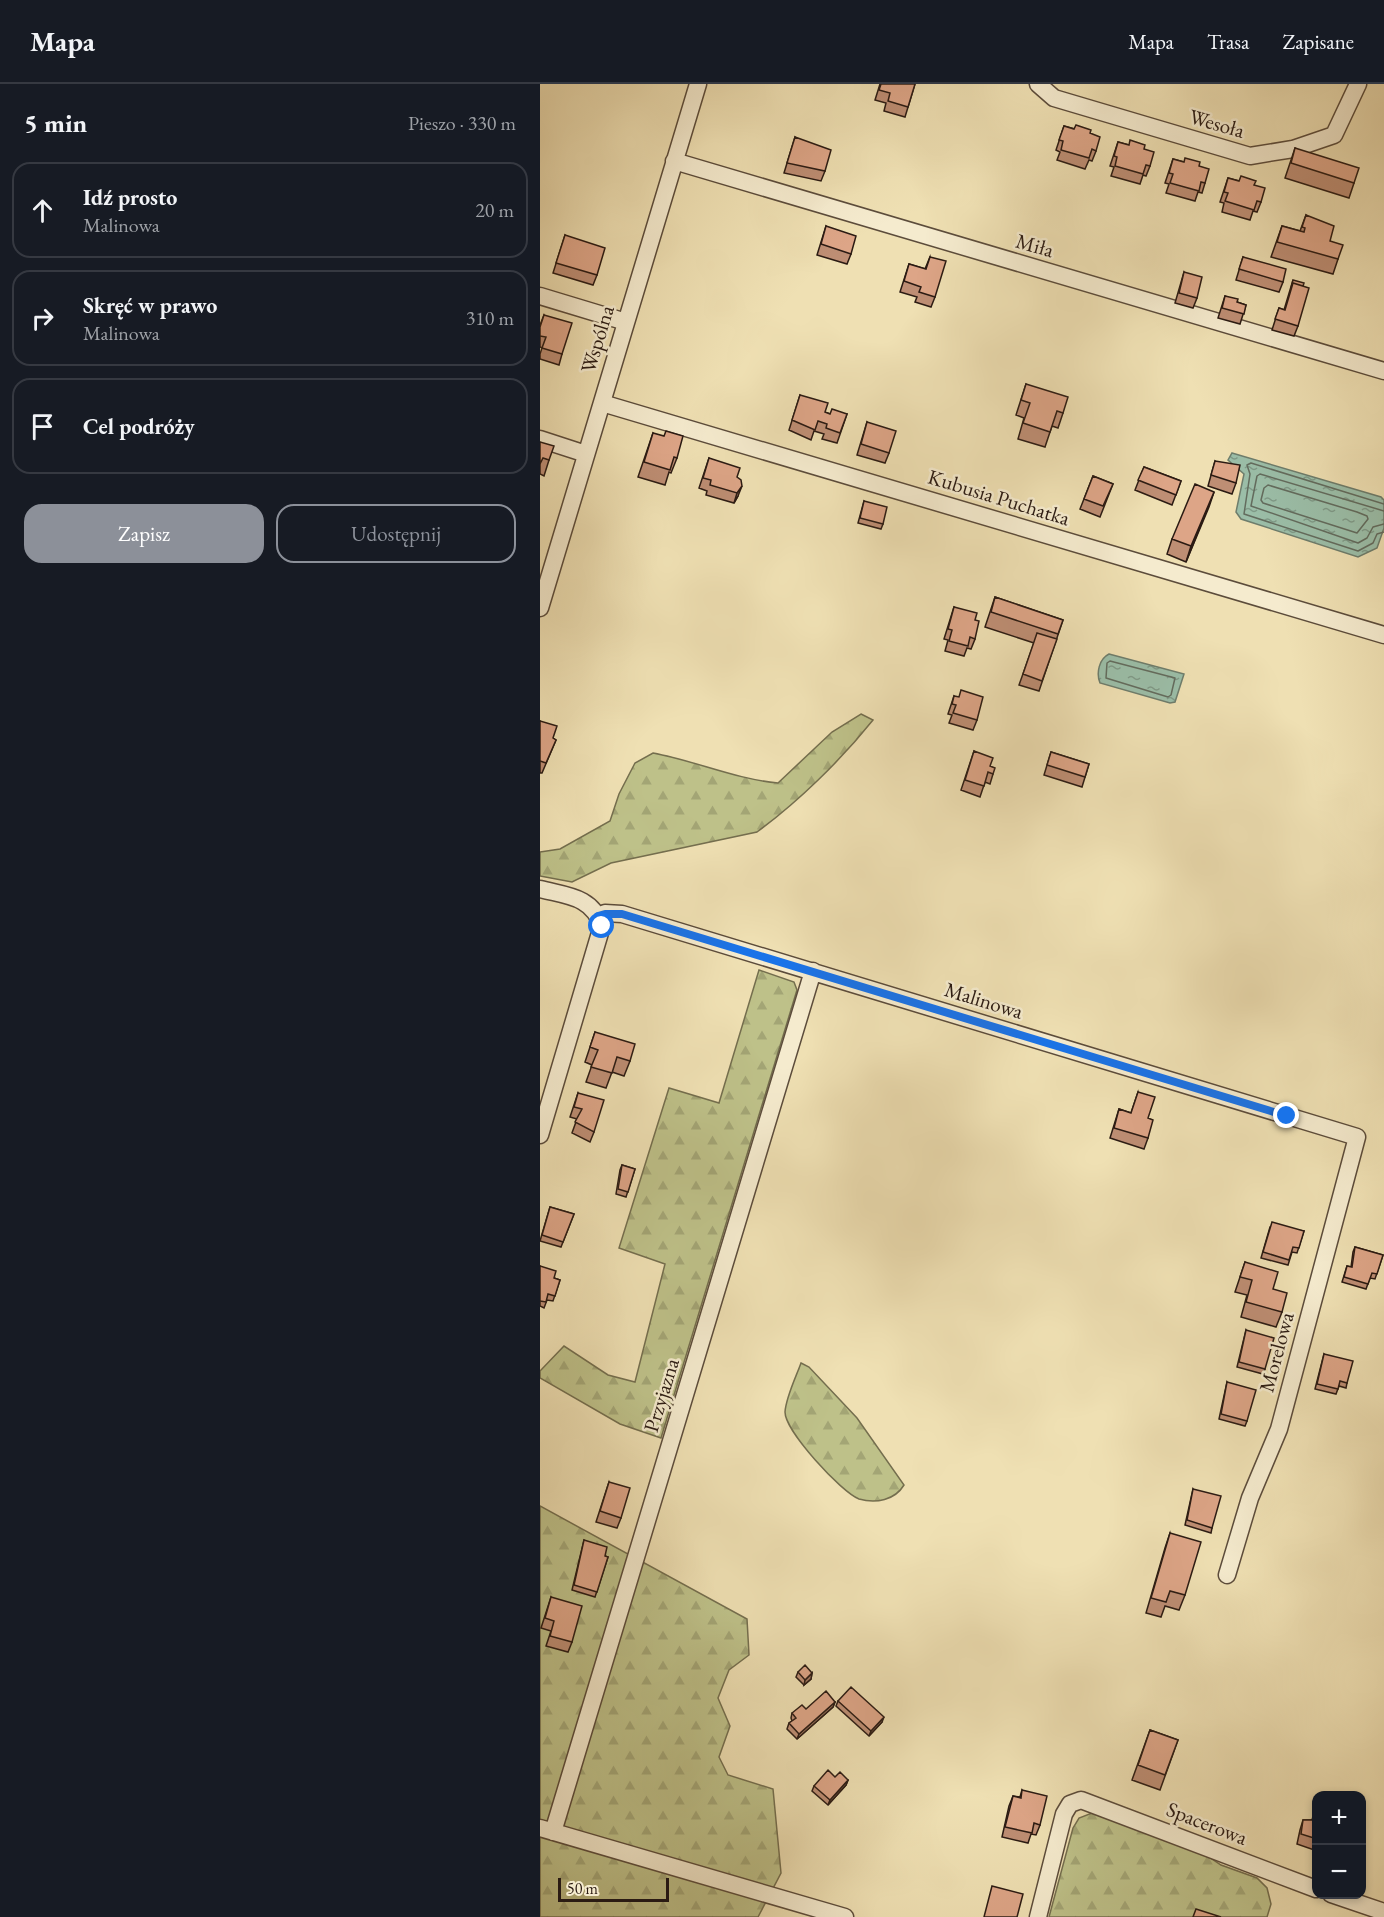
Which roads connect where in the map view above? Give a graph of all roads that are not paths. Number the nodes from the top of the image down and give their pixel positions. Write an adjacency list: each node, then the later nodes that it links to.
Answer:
1 (698, 84): 4 (street, Wspólna)
2 (1038, 84): 3 (street, Wesoła)
3 (1358, 84)
4 (674, 161): 6 (street, Wspólna); 7 (street, Miła)
5 (540, 296): 6 (street)
6 (626, 322): 8 (street, Wspólna)
7 (1384, 371)
8 (602, 403): 10 (street, Wspólna); 12 (street, Kubusia Puchatka)
9 (540, 439): 10 (street)
10 (586, 454): 11 (street, Wspólna)
11 (540, 608)
12 (1384, 635)
13 (540, 889): 14 (street)
14 (598, 916): 15 (street, Malinowa); 16 (street)
15 (813, 971): 17 (street, Malinowa); 19 (street, Przyjazna)
16 (540, 1135)
17 (1357, 1137): 18 (street, Morelowa)
18 (1227, 1575)
19 (546, 1830): 23 (street)
20 (1312, 1887): 24 (street, Spacerowa)
21 (1346, 1899): 22 (street)
22 (1384, 1912)
23 (845, 1917)
24 (1038, 1917)

